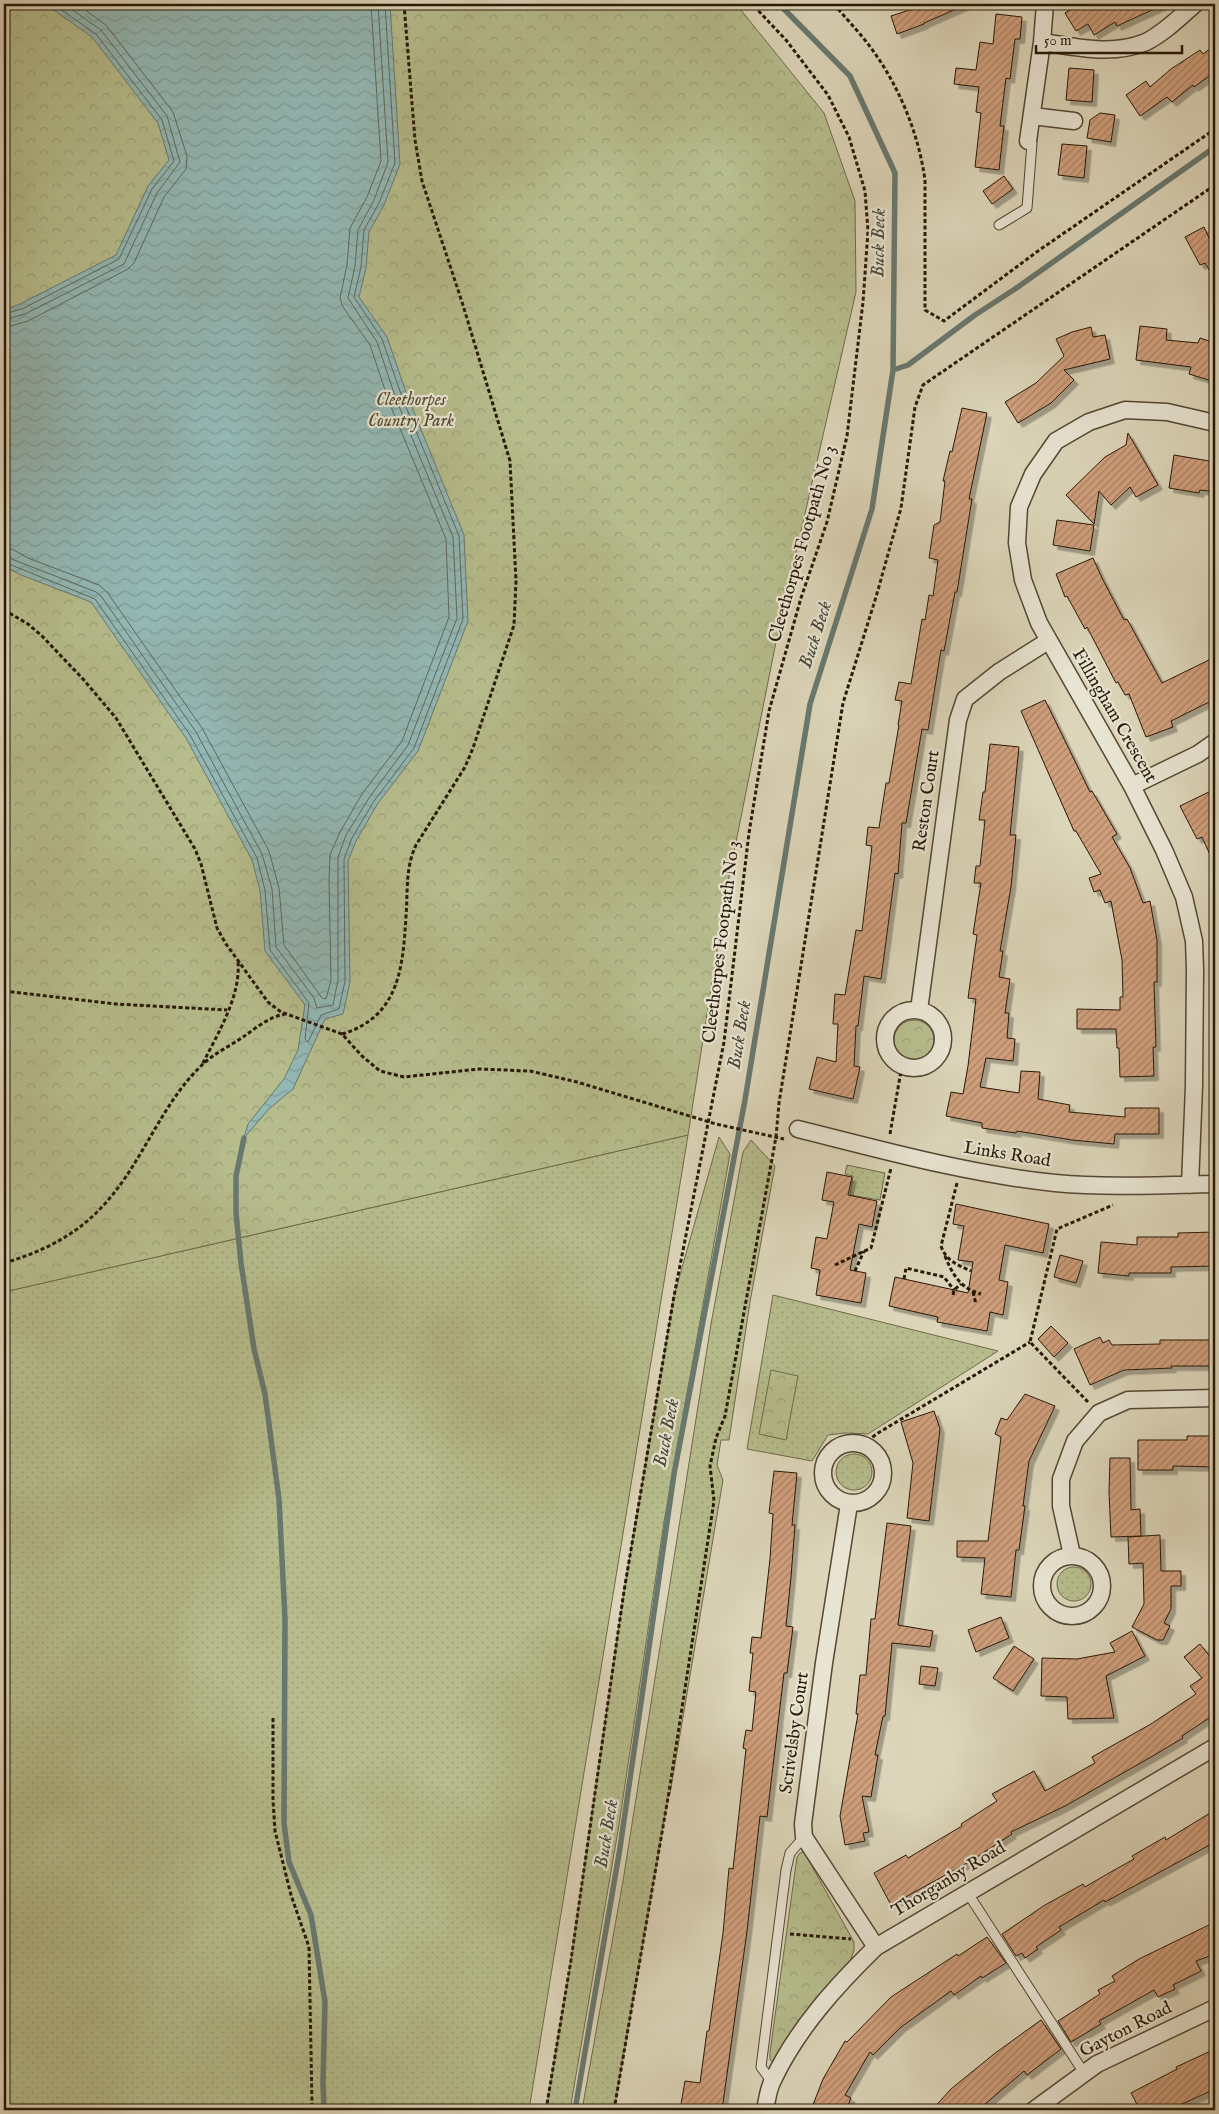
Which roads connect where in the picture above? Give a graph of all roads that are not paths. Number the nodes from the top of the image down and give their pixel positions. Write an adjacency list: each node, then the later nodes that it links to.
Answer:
1 (1045, 4): 3 (street)
2 (1195, 4): 3 (street)
3 (1042, 42): 4 (street)
4 (1032, 116): 5 (street); 6 (street)
5 (1074, 121)
6 (1028, 141): 7 (lane)
7 (999, 225)
8 (1215, 422): 9 (street, Fillingham Crescent)
9 (1048, 641): 11 (street, Fillingham Crescent); 12 (street, Reston Court)
10 (1215, 742): 11 (street)
11 (1132, 786): 15 (street, Fillingham Crescent)
12 (919, 1010): 12 (street)
13 (798, 1129): 15 (street, Links Road)
14 (1215, 1184): 15 (street, Links Road)
15 (1190, 1185)
16 (1215, 1398): 18 (street)
17 (849, 1504): 17 (street); 20 (street, Scrivelsby Court)
18 (1072, 1555)
19 (1215, 1747): 21 (street, Thorganby Road)
20 (804, 1837): 22 (street); 25 (lane)
21 (968, 1892): 22 (street, Thorganby Road); 24 (lane)
22 (874, 1942): 25 (street, Thorganby Road)
23 (1215, 2008): 24 (street, Gayton Road)
24 (1084, 2073): 27 (street, Gayton Road)
25 (772, 2082): 26 (street, Thorganby Road)
26 (765, 2110)
27 (1034, 2110)

